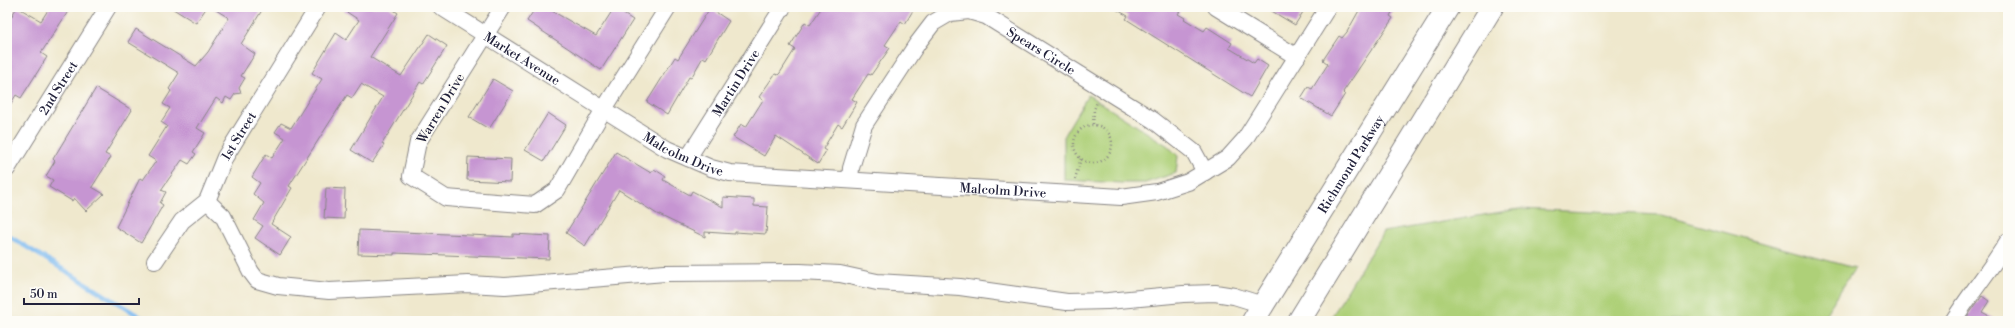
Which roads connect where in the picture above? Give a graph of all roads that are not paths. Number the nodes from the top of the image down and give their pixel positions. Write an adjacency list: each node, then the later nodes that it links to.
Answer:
1 (108, 7): 15 (street, 2nd Street)
2 (318, 7): 18 (street, 1st Street)
3 (440, 7): 11 (street, Market Avenue)
4 (503, 7): 11 (street)
5 (668, 7): 13 (street)
6 (783, 7): 14 (street, Martin Drive)
7 (1216, 7): 12 (street)
8 (1328, 7): 12 (street, Malcolm Drive)
9 (1448, 7): 21 (highway, Richmond Parkway)
10 (1492, 7): 22 (highway)
11 (486, 35): 13 (street, Market Avenue); 13 (street, Warren Drive)
12 (1297, 57): 16 (street, Malcolm Drive)
13 (604, 109): 14 (street, Malcolm Drive)
14 (688, 158): 17 (street, Malcolm Drive)
15 (7, 169)
16 (1205, 172): 17 (street, Malcolm Drive); 17 (street, Spears Circle)
17 (850, 180)
18 (207, 201): 20 (street, 1st Street); 21 (street)
19 (2008, 242): 23 (street)
20 (155, 261)
21 (1259, 313)
22 (1300, 319)
23 (1953, 321)

